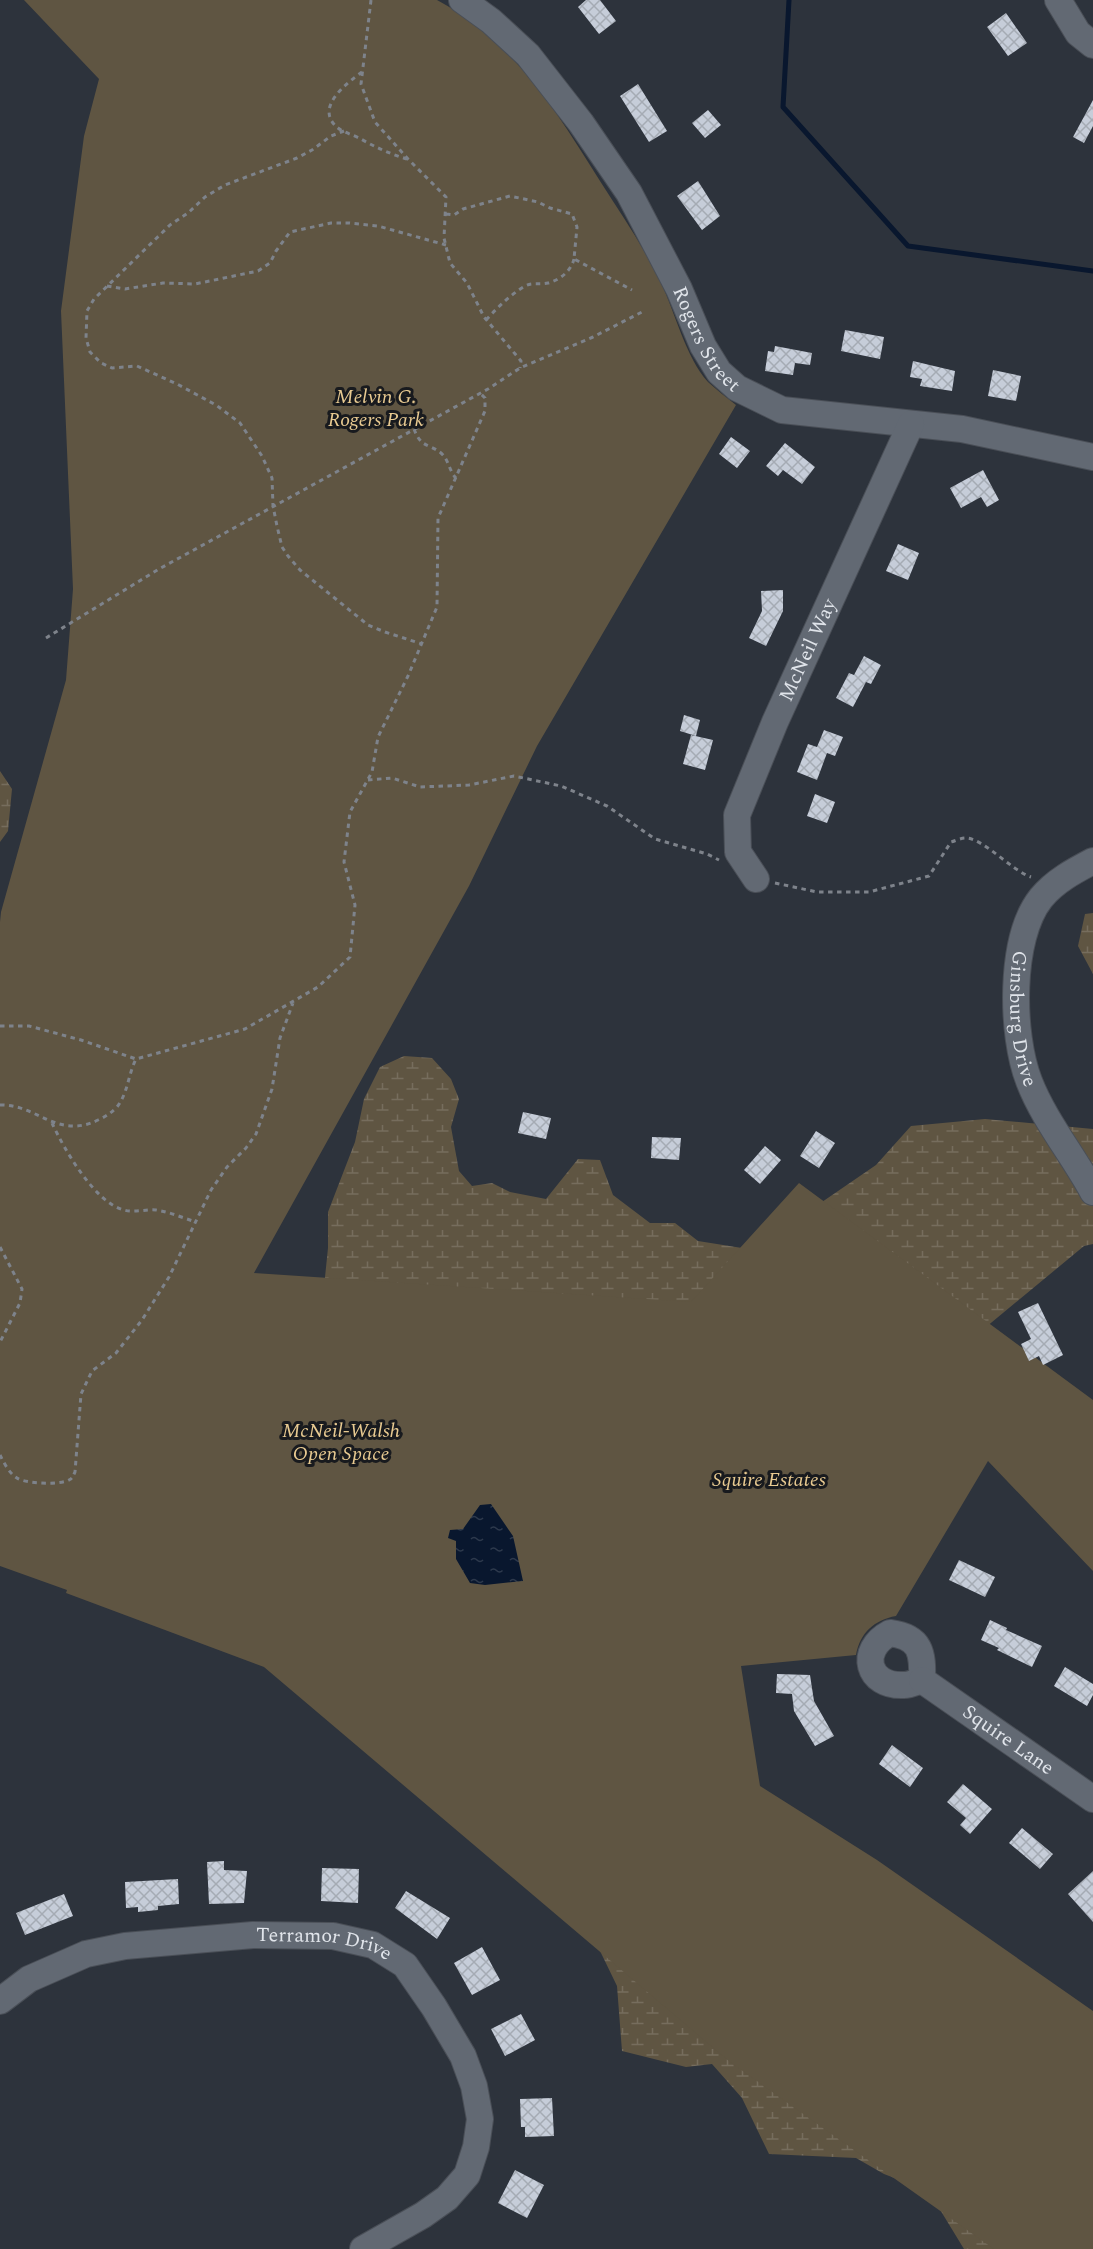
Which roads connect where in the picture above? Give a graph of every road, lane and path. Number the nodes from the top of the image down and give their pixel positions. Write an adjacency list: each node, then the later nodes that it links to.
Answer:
1 (371, 0): 5 (path)
2 (462, 0): 17 (street, Rogers Street)
3 (1058, 0): 4 (street)
4 (1093, 45)
5 (362, 72): 6 (path); 7 (path)
6 (344, 131): 7 (path); 11 (path)
7 (408, 159): 8 (path)
8 (445, 214): 9 (path); 10 (path)
9 (446, 244): 11 (path); 14 (path)
10 (574, 260): 12 (path); 14 (path)
11 (107, 286): 21 (path)
12 (632, 290)
13 (642, 312): 15 (path)
14 (486, 320): 15 (path)
15 (520, 368): 16 (path)
16 (480, 393): 18 (path); 20 (path)
17 (911, 424): 19 (street, Rogers Street); 27 (street, McNeil Way)
18 (414, 429): 20 (path); 21 (path)
19 (1093, 457)
20 (456, 478): 23 (path)
21 (273, 506): 22 (path); 23 (path)
22 (46, 638)
23 (422, 644): 24 (path)
24 (368, 780): 26 (path); 29 (path)
25 (1093, 861): 28 (street, Ginsburg Drive)
26 (727, 864)
27 (756, 879): 28 (path)
28 (1051, 887): 34 (street, Ginsburg Drive)
29 (293, 1001): 31 (path); 35 (path)
30 (0, 1026): 31 (path)
31 (136, 1059): 33 (path)
32 (0, 1105): 33 (path)
33 (52, 1123): 35 (path)
34 (1093, 1192)
35 (196, 1222): 38 (path)
36 (0, 1247): 37 (path)
37 (0, 1342)
38 (0, 1455)
39 (922, 1680): 40 (street, Squire Lane)
40 (1093, 1799)
41 (0, 2001): 42 (street, Terramor Drive)
42 (363, 2249)

